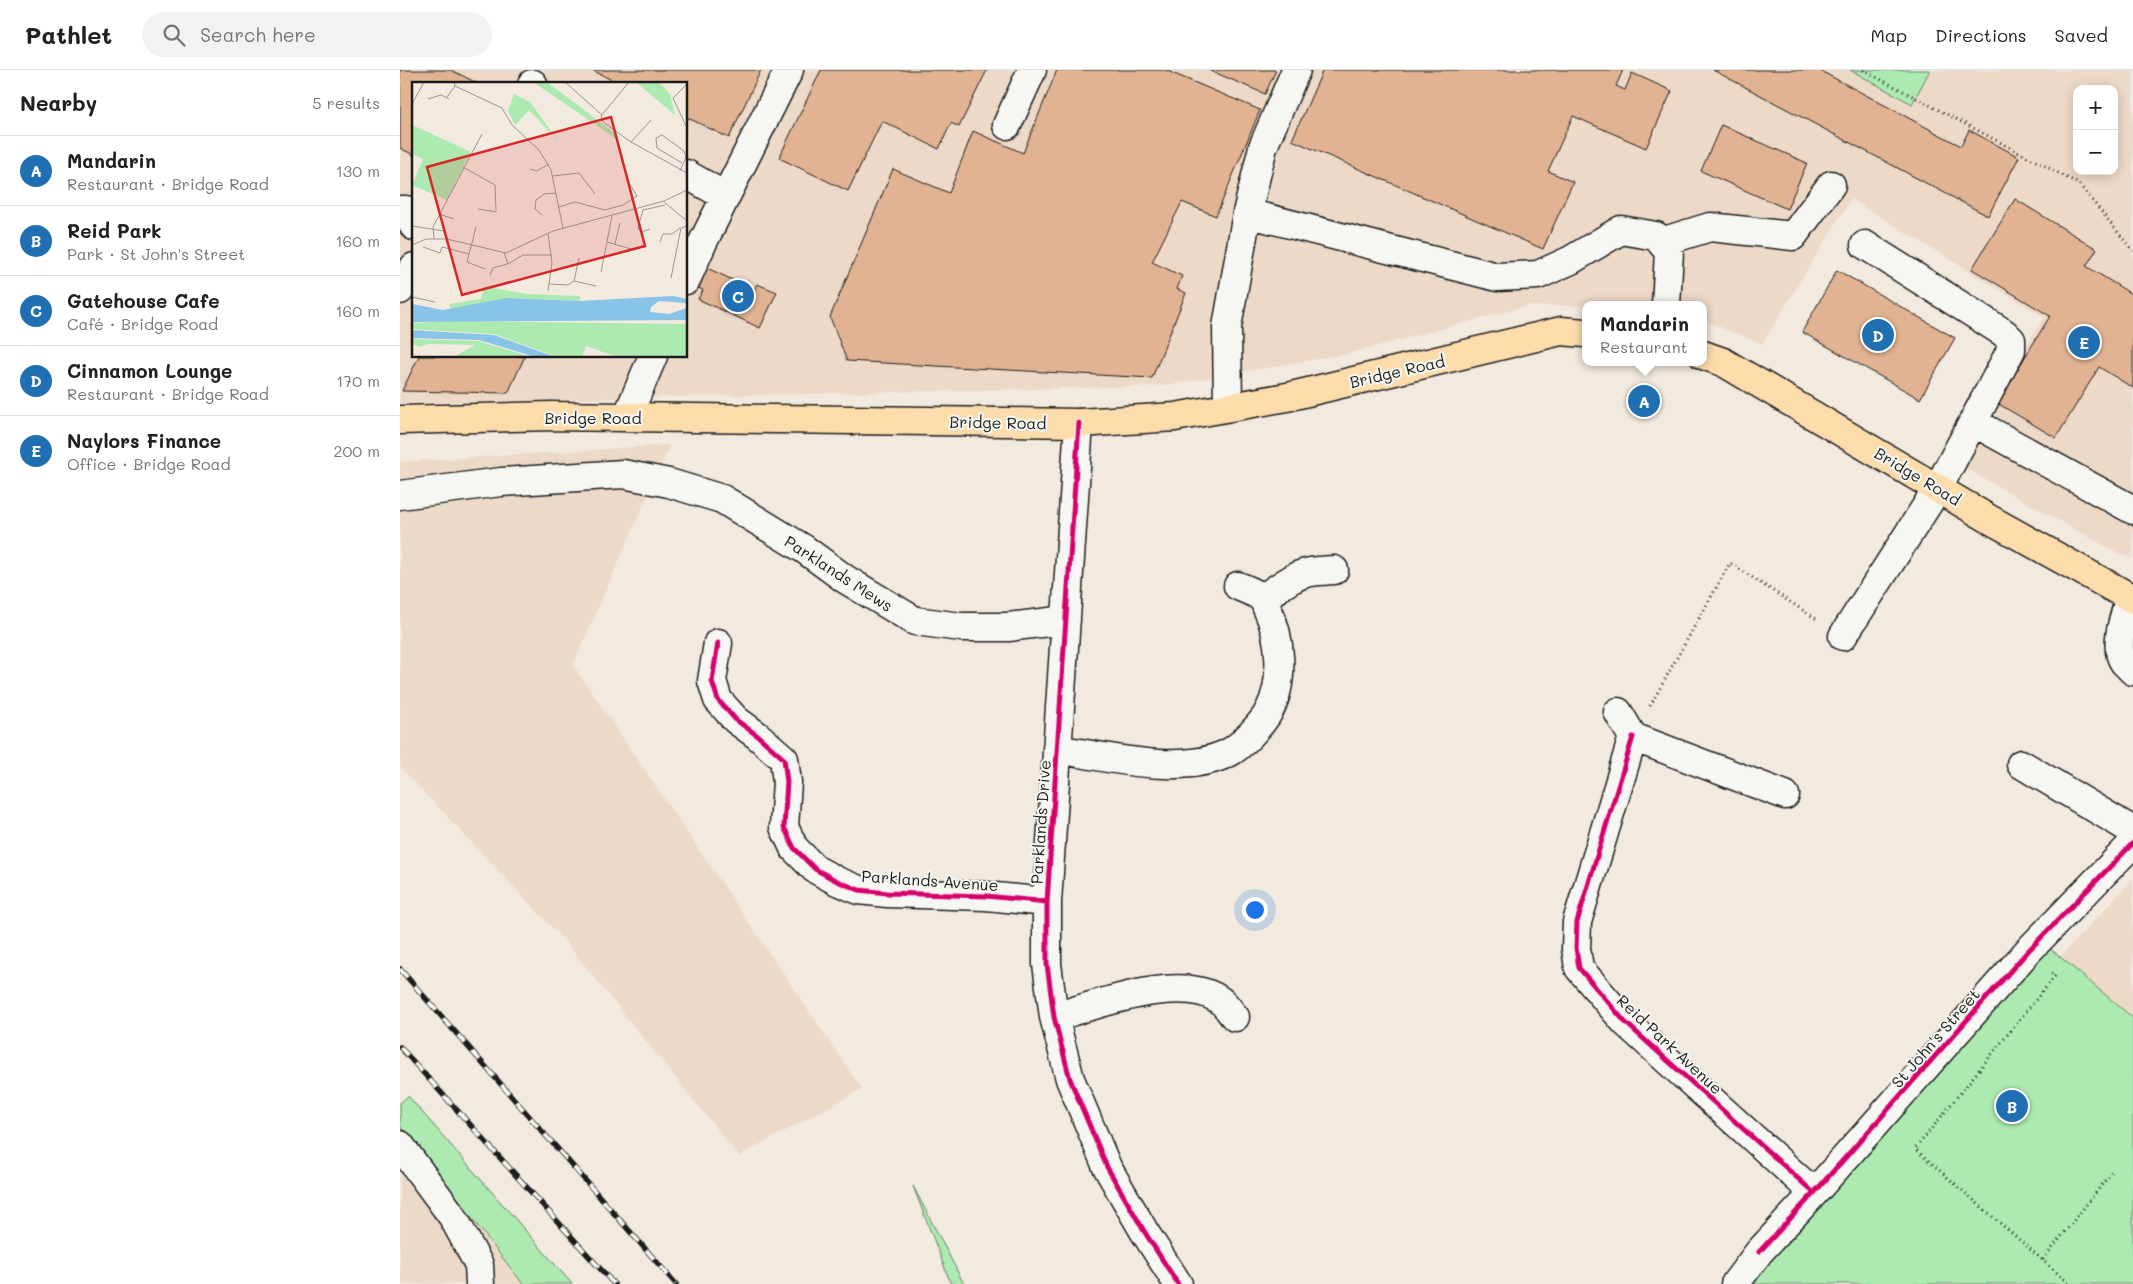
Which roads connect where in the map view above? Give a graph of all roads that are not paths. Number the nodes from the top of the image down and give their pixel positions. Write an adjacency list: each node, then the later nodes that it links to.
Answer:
1 (789, 70): 7 (street)
2 (1032, 70): 4 (street)
3 (1296, 70): 9 (street)
4 (1007, 125)
5 (688, 175): 7 (street)
6 (1831, 185): 11 (street)
7 (725, 196): 14 (street)
8 (400, 210): 10 (street)
9 (1247, 213): 11 (street); 20 (street)
10 (412, 222)
11 (1661, 242): 16 (street)
12 (1865, 245): 23 (street)
13 (412, 270): 15 (street)
14 (688, 276)
15 (400, 290)
16 (1666, 301)
17 (1582, 333): 20 (highway, Bridge Road)
18 (1707, 356): 25 (highway, Bridge Road)
19 (652, 358): 21 (street)
20 (1228, 408): 24 (highway, Bridge Road)
21 (627, 417): 22 (highway, Bridge Road); 24 (highway, Bridge Road)
22 (400, 420)
23 (1973, 422): 25 (street); 27 (street)
24 (1078, 423): 30 (street, Parklands Drive)
25 (1938, 488): 29 (highway, Bridge Road); 31 (street)
26 (400, 495): 30 (street, Parklands Mews)
27 (2133, 510)
28 (1334, 570): 36 (street)
29 (2131, 598): 33 (street)
30 (1066, 620): 36 (street, Parklands Drive)
31 (1844, 636)
32 (718, 643): 41 (street, Parklands Avenue)
33 (2133, 670)
34 (1618, 712): 35 (street)
35 (1633, 737): 38 (street); 45 (street, Reid Park Avenue)
36 (1057, 749): 41 (street, Parklands Drive)
37 (2021, 764): 39 (street)
38 (1785, 795)
39 (2133, 831)
40 (2133, 842): 45 (street, St John's Street)
41 (1047, 902): 42 (street, Parklands Drive)
42 (1054, 1017): 43 (street); 47 (street, Parklands Drive)
43 (1235, 1017)
44 (400, 1145): 46 (street)
45 (1814, 1193): 48 (street, St John's Street)
46 (480, 1284)
47 (1178, 1284)
48 (1735, 1284)

